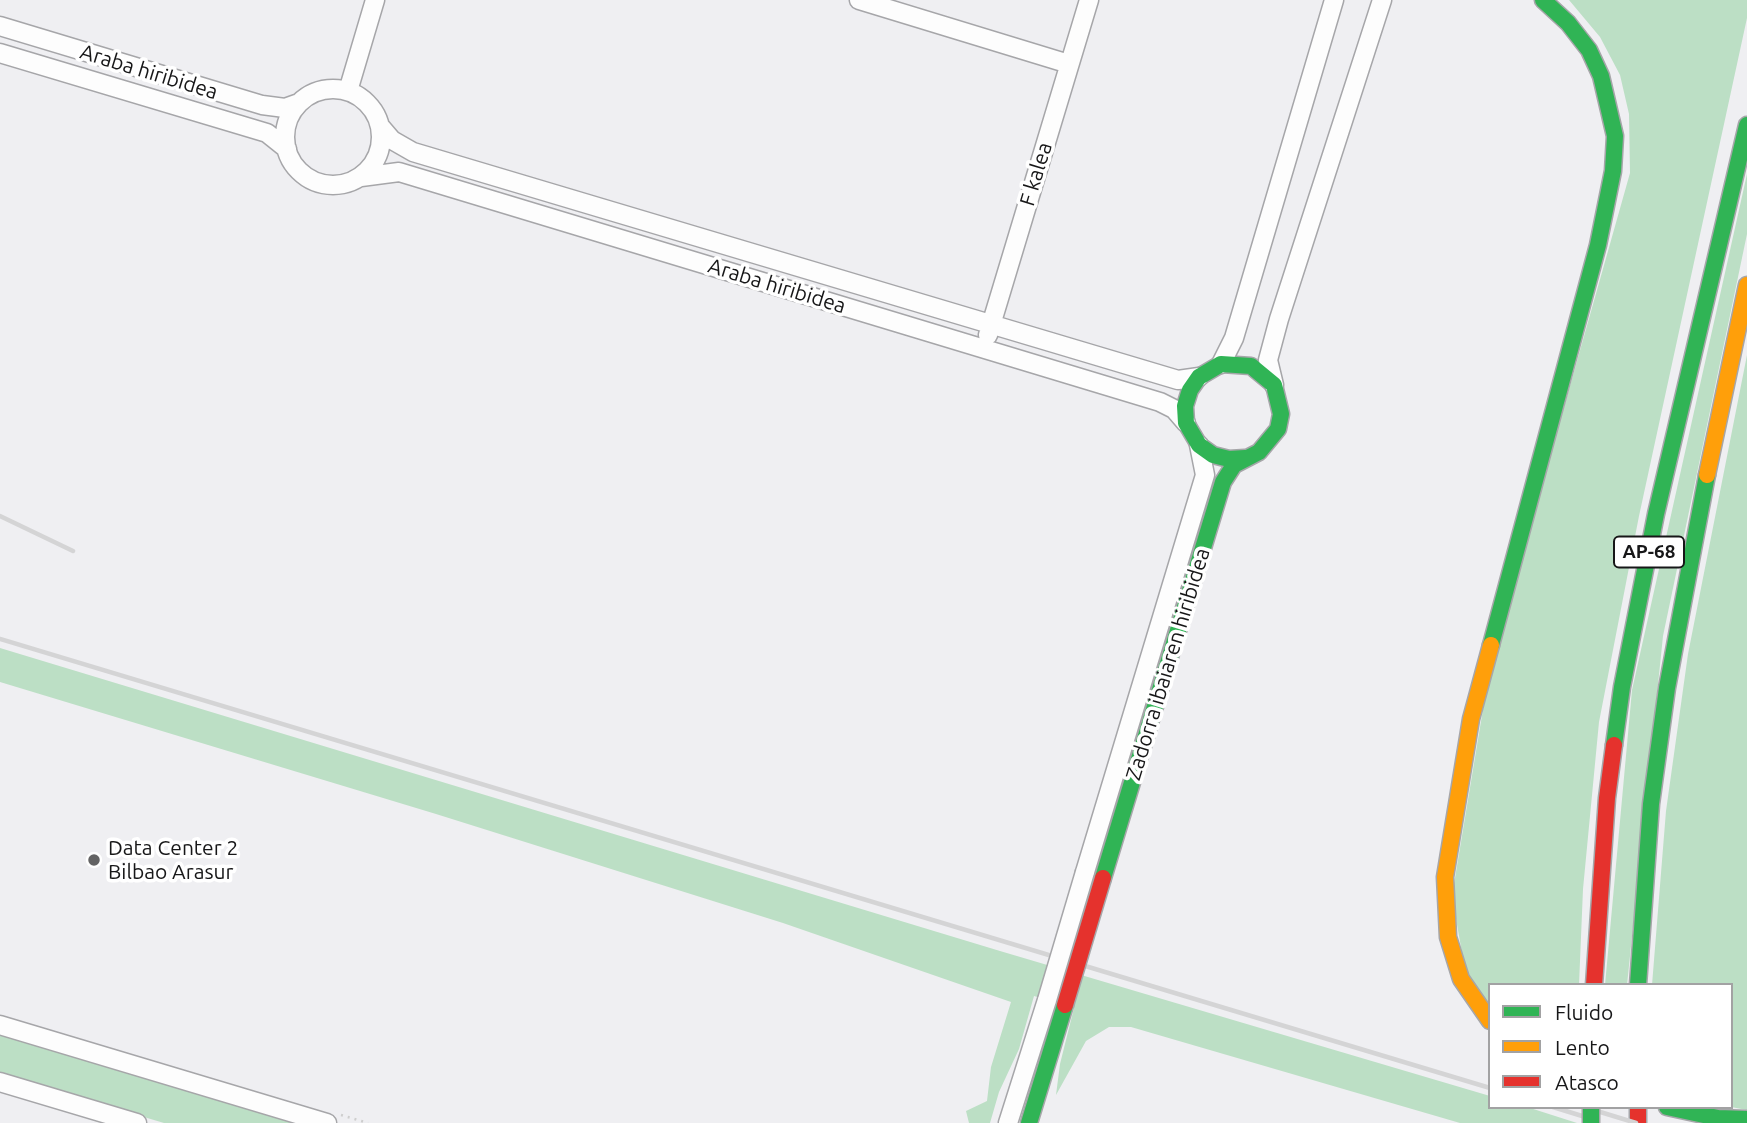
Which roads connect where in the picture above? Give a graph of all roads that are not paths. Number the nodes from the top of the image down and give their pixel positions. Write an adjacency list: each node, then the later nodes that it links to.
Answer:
1 (375, 0): 10 (street)
2 (859, 0): 9 (street)
3 (1089, 0): 9 (street, F kalea)
4 (1334, 0): 19 (street)
5 (1382, 0): 21 (street)
6 (1543, 0): 27 (main road)
7 (0, 26): 11 (street, Araba hiribidea)
8 (0, 52): 14 (street, Araba hiribidea)
9 (1069, 64): 17 (street, F kalea)
10 (348, 91): 11 (street); 13 (street)
11 (299, 103): 14 (street)
12 (1747, 125): 25 (main road, AP-68)
13 (380, 126): 15 (street); 17 (street, Araba hiribidea)
14 (286, 149): 15 (street)
15 (361, 177): 18 (street, Araba hiribidea)
16 (1747, 285): 26 (main road, AP-68)
17 (991, 325): 18 (street, F kalea); 20 (street, Araba hiribidea)
18 (984, 349): 22 (street, Araba hiribidea)
19 (1222, 365): 20 (main road); 21 (main road)
20 (1199, 377): 22 (main road)
21 (1274, 385): 24 (main road)
22 (1186, 423): 23 (main road)
23 (1199, 445): 24 (main road); 34 (street, Zadorra ibaiaren hiribidea, bridge)
24 (1245, 458): 35 (main road, Zadorra ibaiaren hiribidea, bridge)
25 (1594, 983)
26 (1638, 983)
27 (1488, 1018)
28 (0, 1025): 33 (street)
29 (0, 1082): 32 (street)
30 (1676, 1109): 31 (main road)
31 (1747, 1119)
32 (137, 1123)
33 (327, 1123)
34 (1008, 1123)
35 (1029, 1123)

